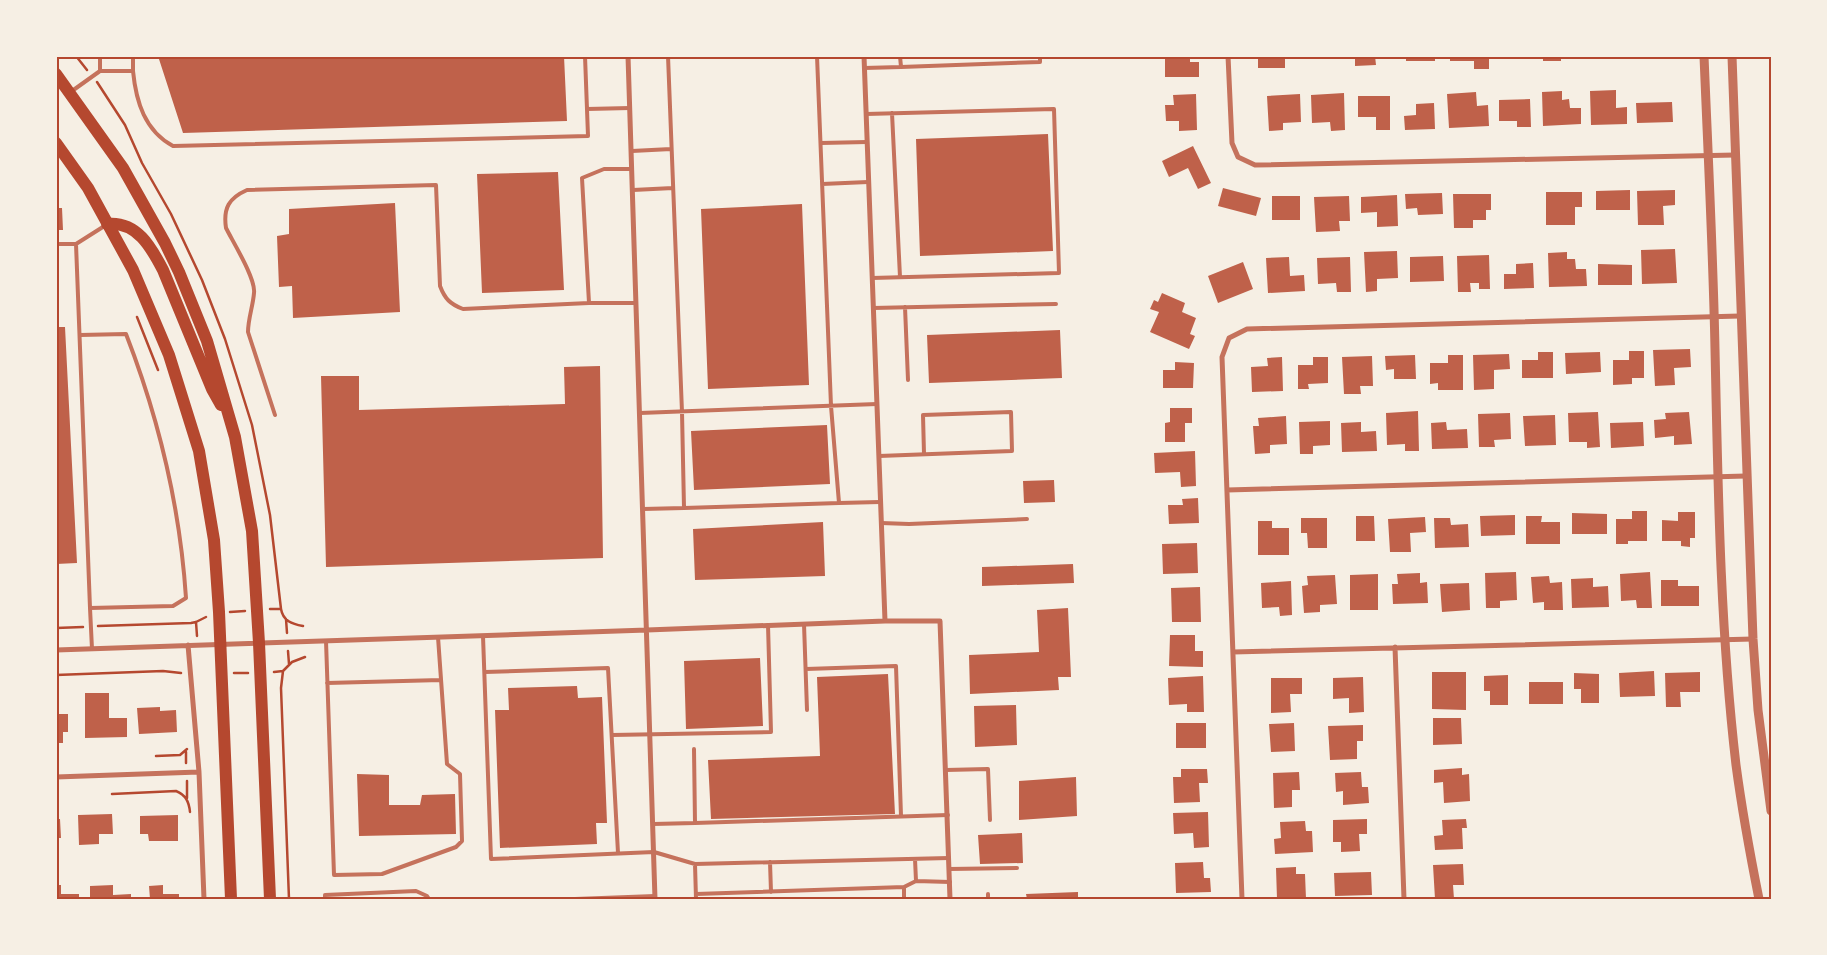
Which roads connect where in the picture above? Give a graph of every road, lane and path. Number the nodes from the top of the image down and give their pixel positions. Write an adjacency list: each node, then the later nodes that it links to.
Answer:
1 (100, 56): 15 (lane)
2 (133, 56): 16 (lane)
3 (585, 56): 20 (lane)
4 (628, 56): 19 (street)
5 (668, 56): 26 (lane)
6 (817, 56): 25 (lane)
7 (864, 56): 14 (street)
8 (900, 56): 13 (lane)
9 (1040, 56): 13 (lane)
10 (1228, 56): 29 (street)
11 (1704, 56): 29 (street)
12 (1732, 56): 28 (street)
13 (901, 67): 14 (lane)
14 (864, 68): 22 (street)
15 (100, 71): 16 (lane); 18 (lane)
16 (133, 71): 20 (lane)
17 (56, 74): 18 (highway)
18 (70, 92): 54 (highway)
19 (630, 108): 20 (lane); 27 (street)
20 (587, 109)
21 (892, 113): 22 (lane); 38 (lane); 38 (lane)
22 (866, 114): 23 (street)
23 (867, 142): 25 (lane); 31 (street)
24 (56, 143): 35 (highway)
25 (821, 143): 32 (lane)
26 (672, 150): 27 (lane); 33 (lane)
27 (632, 151): 30 (street)
28 (1735, 155): 29 (street); 46 (street)
29 (1708, 156): 45 (street)
30 (632, 169): 34 (street); 41 (lane)
31 (868, 182): 32 (lane); 39 (street)
32 (822, 184): 50 (lane)
33 (673, 188): 34 (lane); 51 (lane)
34 (633, 190): 40 (street)
35 (107, 224): 37 (lane); 54 (highway); 82 (highway)
36 (56, 244): 37 (lane)
37 (76, 244): 47 (lane)
38 (900, 277): 39 (lane)
39 (872, 278): 44 (street)
40 (636, 303): 41 (lane); 52 (street)
41 (589, 304): 53 (lane)
42 (1056, 304): 43 (lane)
43 (906, 307): 44 (lane); 48 (lane)
44 (873, 308): 49 (street)
45 (1714, 316): 46 (street); 57 (street); 59 (street)
46 (1740, 316): 58 (street)
47 (80, 335): 66 (lane); 66 (lane)
48 (908, 380)
49 (877, 404): 50 (lane); 56 (street)
50 (831, 406): 51 (lane); 61 (lane)
51 (682, 412): 52 (lane); 62 (lane)
52 (640, 413): 63 (street)
53 (276, 415)
54 (230, 420): 81 (highway)
55 (924, 454): 55 (lane); 56 (lane)
56 (879, 456): 60 (street)
57 (1718, 476): 58 (street); 59 (street); 78 (street)
58 (1746, 476): 79 (street)
59 (1227, 490): 87 (street)
60 (880, 502): 61 (lane); 65 (street)
61 (839, 503): 62 (lane)
62 (684, 508): 63 (lane)
63 (643, 509): 75 (street)
64 (1027, 519): 65 (lane)
65 (881, 523): 69 (street)
66 (90, 608): 73 (lane)
67 (280, 608): 72 (path)
68 (206, 613): 73 (path)
69 (885, 621): 70 (street); 101 (street)
70 (804, 624): 71 (street); 88 (lane)
71 (768, 625): 75 (street); 96 (lane)
72 (304, 626)
73 (91, 627): 74 (path); 85 (lane)
74 (56, 628)
75 (647, 630): 76 (street); 96 (street)
76 (483, 636): 77 (street); 90 (lane)
77 (438, 637): 80 (street); 93 (lane)
78 (1726, 638): 79 (street); 84 (street); 138 (street)
79 (1753, 639): 105 (street)
80 (326, 640): 81 (street); 94 (lane)
81 (259, 643): 82 (street); 129 (highway)
82 (222, 644): 83 (street); 128 (highway)
83 (188, 645): 85 (street); 102 (street)
84 (1395, 647): 87 (street); 137 (street)
85 (92, 649): 86 (street)
86 (56, 650)
87 (1233, 652): 136 (street)
88 (806, 669): 95 (lane); 107 (lane)
89 (283, 671): 130 (path)
90 (485, 672): 97 (lane); 113 (lane)
91 (56, 675): 92 (path)
92 (185, 678)
93 (441, 680): 94 (lane); 94 (lane)
94 (327, 683)
95 (807, 710)
96 (650, 734): 97 (lane); 111 (street)
97 (612, 735): 113 (lane)
98 (189, 746): 100 (path)
99 (694, 750): 110 (lane)
100 (156, 756)
101 (946, 770): 106 (street); 109 (lane)
102 (199, 772): 103 (street); 127 (street)
103 (56, 777)
104 (112, 794): 108 (path)
105 (1771, 811)
106 (948, 815): 107 (lane); 114 (street)
107 (901, 816): 110 (lane)
108 (190, 817)
109 (990, 820)
110 (696, 823): 111 (lane)
111 (653, 824): 112 (street)
112 (654, 852): 113 (lane); 117 (lane); 126 (street)
113 (618, 853)
114 (949, 858): 115 (lane); 118 (street)
115 (915, 859): 116 (lane); 120 (lane)
116 (770, 862): 117 (lane); 123 (lane)
117 (695, 864): 124 (lane)
118 (950, 868): 119 (lane); 121 (street)
119 (1017, 868)
120 (916, 881): 121 (lane); 122 (lane)
121 (950, 882): 135 (street)
122 (904, 887): 123 (lane); 134 (lane)
123 (771, 892): 124 (lane)
124 (696, 896)
125 (615, 898): 126 (lane); 133 (lane)
126 (655, 898)
127 (204, 899)
128 (231, 899)
129 (270, 899)
130 (289, 899)
131 (325, 899): 132 (lane)
132 (429, 899)
133 (575, 899)
134 (904, 899)
135 (950, 899)
136 (1242, 899)
137 (1404, 899)
138 (1759, 899)

